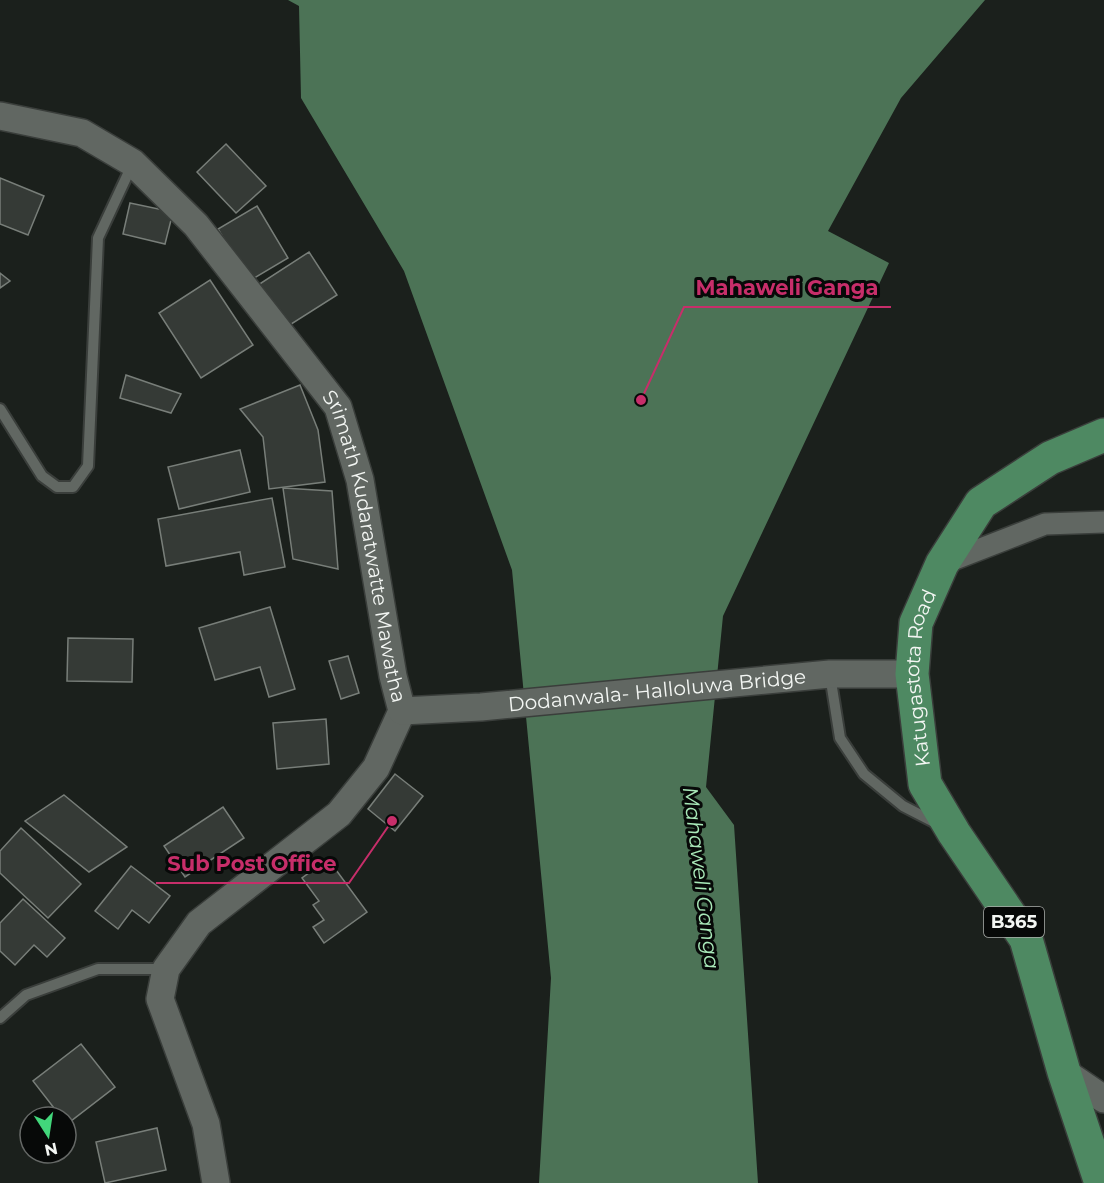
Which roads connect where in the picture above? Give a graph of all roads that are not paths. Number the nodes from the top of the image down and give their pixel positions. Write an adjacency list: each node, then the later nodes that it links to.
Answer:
1 (0, 117): 2 (street, Srimath Kudaratwatte Mawatha)
2 (133, 163): 3 (lane); 9 (street, Srimath Kudaratwatte Mawatha)
3 (0, 409)
4 (1104, 435): 6 (main road, Katugastota Road / B365)
5 (1104, 522): 6 (street)
6 (942, 564): 7 (main road, Katugastota Road / B365)
7 (912, 674): 8 (street, Dodanwala- Halloluwa Bridge); 10 (main road, Katugastota Road / B365)
8 (819, 675): 9 (street, Dodanwala- Halloluwa Bridge); 10 (lane)
9 (402, 711): 11 (street, Srimath Kudaratwatte Mawatha)
10 (954, 833): 13 (main road, Katugastota Road / B365)
11 (166, 969): 12 (lane); 15 (street, Srimath Kudaratwatte Mawatha)
12 (0, 1018)
13 (1064, 1072): 14 (street); 16 (main road, Katugastota Road / B365)
14 (1104, 1099)
15 (216, 1183)
16 (1101, 1183)

